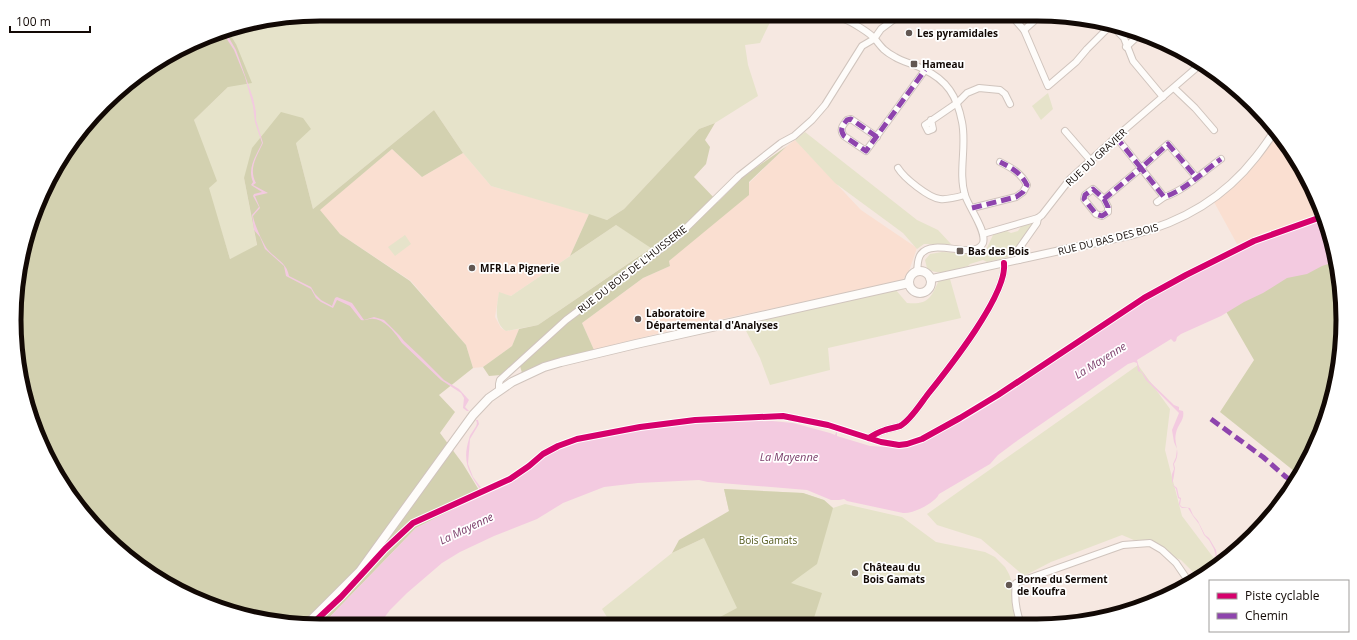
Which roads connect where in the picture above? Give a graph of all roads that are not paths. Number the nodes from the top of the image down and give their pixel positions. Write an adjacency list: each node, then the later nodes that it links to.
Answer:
1 (848, 21): 9 (street)
2 (892, 21): 9 (street, RUE DU BOIS DE L'HUISSERIE)
3 (1016, 21): 6 (street)
4 (1034, 21): 6 (street)
5 (1107, 29): 6 (street)
6 (1024, 30)
7 (1118, 32): 10 (street)
8 (1136, 38): 10 (street)
9 (874, 39): 12 (street); 41 (street, RUE DU BOIS DE L'HUISSERIE)
10 (1126, 47): 14 (street)
11 (1197, 67): 13 (street, RUE DU GRAVIER)
12 (925, 70): 15 (street); 21 (street)
13 (1174, 88): 14 (street, RUE DU GRAVIER); 18 (street)
14 (1163, 97): 22 (street, RUE DU GRAVIER)
15 (957, 103): 16 (street); 17 (street); 29 (street)
16 (1010, 104)
17 (932, 120)
18 (1214, 130)
19 (1065, 131): 24 (street)
20 (1272, 135): 36 (street, RUE DU BAS DES BOIS)
21 (877, 137): 21 (street)
22 (1116, 137): 24 (street, RUE DU GRAVIER); 27 (street)
23 (1221, 159): 28 (street)
24 (1091, 161): 34 (street, RUE DU GRAVIER)
25 (1000, 162): 33 (street)
26 (898, 168): 29 (street)
27 (1141, 168): 28 (street); 30 (street); 31 (street)
28 (1196, 177): 30 (street)
29 (965, 195): 33 (street)
30 (1164, 197): 32 (street)
31 (1104, 199): 31 (street)
32 (1157, 202)
33 (972, 208): 35 (street)
34 (1038, 218): 35 (street); 36 (street, RUE DU GRAVIER)
35 (983, 234): 38 (street)
36 (1019, 260): 37 (street, RUE DU BAS DES BOIS)
37 (1004, 263): 39 (street, RUE DU BAS DES BOIS); 42 (street)
38 (917, 272): 39 (main road); 40 (main road)
39 (930, 279): 40 (main road)
40 (909, 283): 41 (main road)
41 (499, 390): 44 (main road)
42 (868, 438)
43 (1187, 579): 45 (street)
44 (312, 619)
45 (1019, 619)

